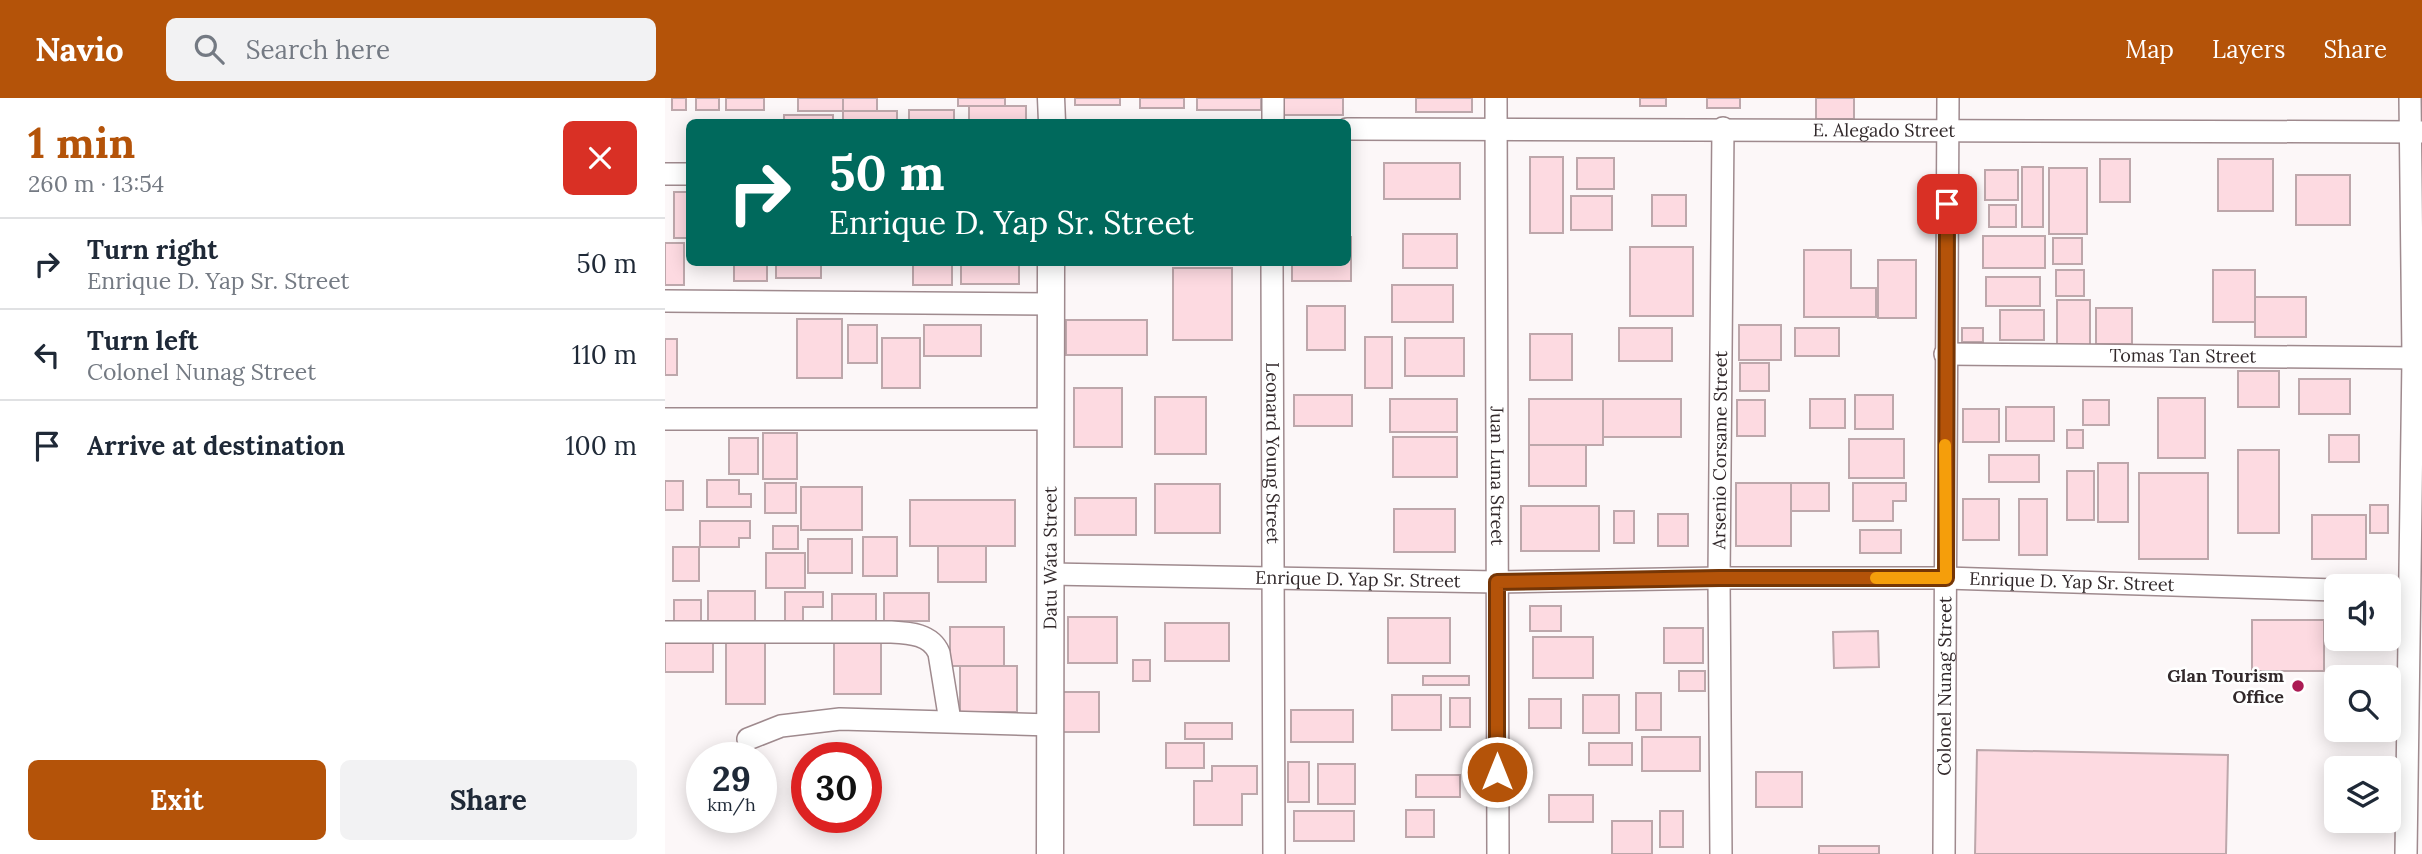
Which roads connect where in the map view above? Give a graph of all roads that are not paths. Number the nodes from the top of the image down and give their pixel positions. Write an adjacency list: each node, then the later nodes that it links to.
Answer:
1 (1051, 98): 6 (street)
2 (1273, 98): 7 (street)
3 (1496, 98): 10 (street, Juan Luna Street)
4 (1948, 98): 11 (street, Colonel Nunag Street)
5 (2410, 98): 12 (street)
6 (1052, 119)
7 (1273, 119)
8 (1723, 128): 10 (street, E. Alegado Street); 11 (street, E. Alegado Street); 25 (street, Arsenio Corsame Street)
9 (1351, 129): 10 (street, E. Alegado Street)
10 (1497, 129): 27 (street, Juan Luna Street)
11 (1948, 129): 12 (street, E. Alegado Street); 19 (street, Colonel Nunag Street)
12 (2416, 132): 20 (street)
13 (665, 174): 14 (street)
14 (686, 174)
15 (1051, 266): 18 (street, Datu Wata Street)
16 (1272, 266): 24 (street, Leonard Young Street)
17 (665, 301): 18 (street)
18 (1050, 304): 22 (street, Datu Wata Street)
19 (1945, 354): 20 (street, Tomas Tan Street); 26 (street, Colonel Nunag Street)
20 (2417, 358): 29 (street)
21 (665, 419): 22 (street)
22 (1049, 419): 23 (street, Datu Wata Street)
23 (1051, 574): 24 (street, Enrique D. Yap Sr. Street); 32 (street, Datu Wata Street)
24 (1272, 577): 27 (street, Enrique D. Yap Sr. Street); 35 (street, Leonard Young Street)
25 (1719, 578): 26 (street, Enrique D. Yap Sr. Street); 27 (street, Enrique D. Yap Sr. Street); 37 (street, Arsenio Corsame Street)
26 (1946, 578): 28 (street, Enrique D. Yap Sr. Street); 38 (street, Colonel Nunag Street)
27 (1497, 582): 36 (street, Juan Luna Street)
28 (2324, 590)
29 (2407, 592): 39 (street)
30 (665, 632): 31 (street)
31 (950, 721): 32 (street); 33 (street)
32 (1051, 725): 34 (street, Datu Wata Street)
33 (748, 738)
34 (1050, 854)
35 (1274, 854)
36 (1498, 854)
37 (1721, 854)
38 (1944, 854)
39 (2406, 854)

